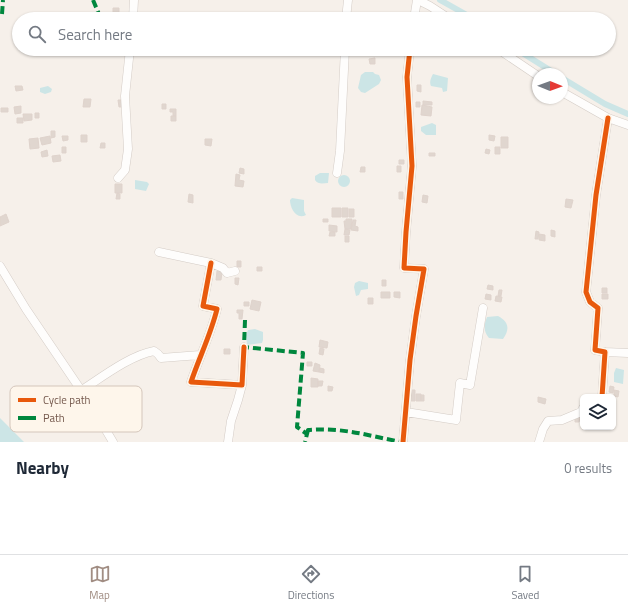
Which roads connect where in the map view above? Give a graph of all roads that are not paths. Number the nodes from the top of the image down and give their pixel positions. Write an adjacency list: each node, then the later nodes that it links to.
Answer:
1 (134, 0): 4 (street)
2 (348, 0): 5 (street)
3 (417, 0): 6 (street); 7 (street)
4 (133, 12)
5 (347, 12)
6 (415, 12)
7 (439, 12)
8 (129, 56): 17 (street)
9 (345, 56): 16 (street)
10 (409, 56): 31 (street)
11 (508, 56): 12 (street)
12 (532, 72)
13 (568, 95): 14 (street)
14 (608, 118): 15 (street); 24 (street)
15 (628, 125)
16 (337, 173)
17 (118, 178)
18 (159, 252): 19 (street)
19 (211, 263): 21 (street); 26 (street)
20 (0, 266): 28 (street)
21 (235, 271)
22 (483, 308): 31 (street)
23 (244, 347): 27 (street)
24 (605, 352): 25 (street); 30 (street)
25 (628, 353)
26 (200, 354): 27 (street); 29 (street)
27 (242, 385): 35 (street)
28 (79, 386)
29 (88, 386)
30 (602, 394)
31 (406, 412): 36 (street)
32 (580, 412): 37 (street)
33 (108, 432): 34 (street)
34 (114, 442)
35 (228, 442)
36 (403, 442)
37 (539, 442)

